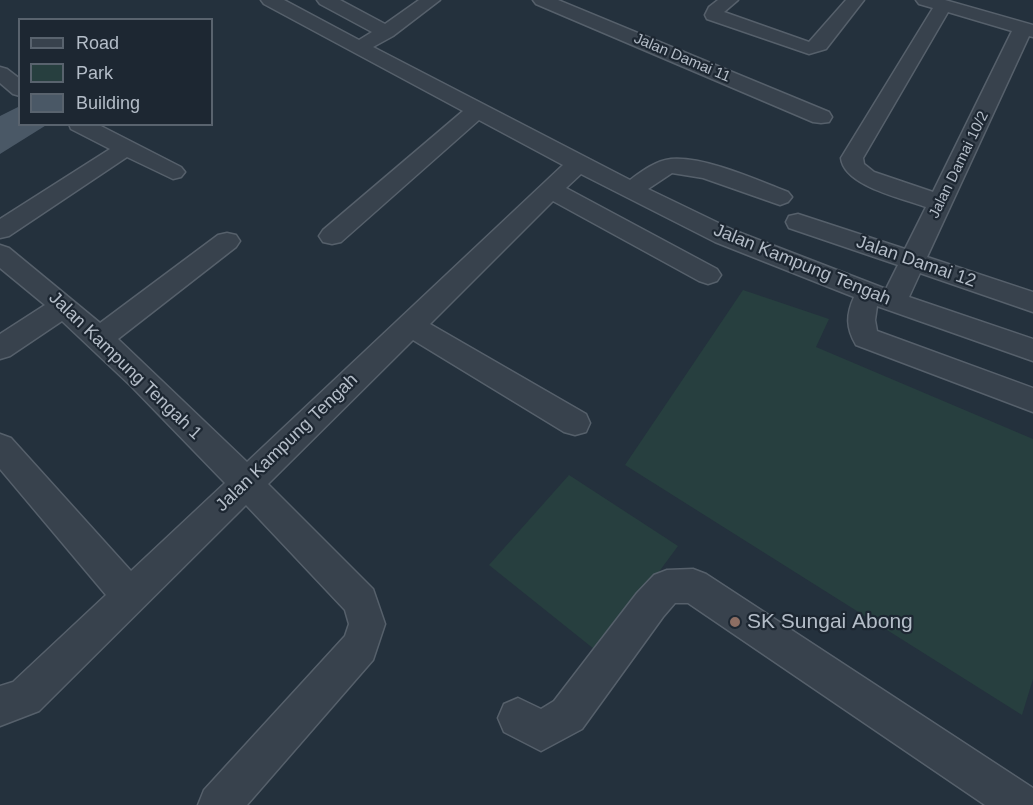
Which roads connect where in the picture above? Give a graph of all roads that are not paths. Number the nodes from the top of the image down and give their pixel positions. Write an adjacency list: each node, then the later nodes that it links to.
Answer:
1 (270, 0): 10 (street, Jalan Kampung Tengah)
2 (431, 0): 9 (street)
3 (542, 0): 16 (street, Jalan Damai 11)
4 (729, 0): 5 (street)
5 (855, 0)
6 (336, 2): 9 (street)
7 (935, 2): 8 (street); 26 (street)
8 (1028, 30): 26 (street, Jalan Damai 10/2)
9 (386, 32): 10 (street)
10 (358, 48): 15 (street, Jalan Kampung Tengah)
11 (0, 73): 12 (street)
12 (18, 88)
13 (18, 91): 14 (street)
14 (0, 102)
15 (477, 110): 20 (street, Jalan Kampung Tengah); 29 (street)
16 (821, 117)
17 (83, 126): 19 (street)
18 (666, 143): 21 (street)
19 (126, 148): 22 (street); 28 (street)
20 (578, 165): 23 (street, Jalan Kampung Tengah); 24 (street, Jalan Kampung Tengah)
21 (671, 166): 24 (street); 25 (street)
22 (173, 172)
23 (551, 190): 33 (street); 37 (street, Jalan Kampung Tengah)
24 (632, 190): 34 (street, Jalan Kampung Tengah)
25 (780, 197)
26 (940, 203): 32 (street, Jalan Damai 10/2)
27 (798, 222): 32 (street, Jalan Damai 12)
28 (0, 230)
29 (332, 236)
30 (227, 241): 38 (street)
31 (0, 254): 36 (street, Jalan Kampung Tengah 1)
32 (913, 261): 34 (street, Jalan Damai 10/2); 35 (street, Jalan Damai 12)
33 (708, 275)
34 (881, 297): 40 (street, Jalan Kampung Tengah); 41 (street, Jalan Damai 10/2)
35 (1033, 302)
36 (64, 306): 38 (street, Jalan Kampung Tengah 1); 39 (street)
37 (410, 325): 42 (street); 44 (street, Jalan Kampung Tengah)
38 (99, 339): 44 (street, Jalan Kampung Tengah 1)
39 (0, 348)
40 (1033, 350)
41 (1033, 400)
42 (575, 423)
43 (0, 447): 45 (street)
44 (245, 483): 45 (street, Jalan Kampung Tengah); 48 (street, Jalan Kampung Tengah 1)
45 (129, 596): 46 (street, Jalan Kampung Tengah)
46 (12, 701)
47 (518, 718): 49 (street)
48 (219, 805)
49 (1022, 805)

